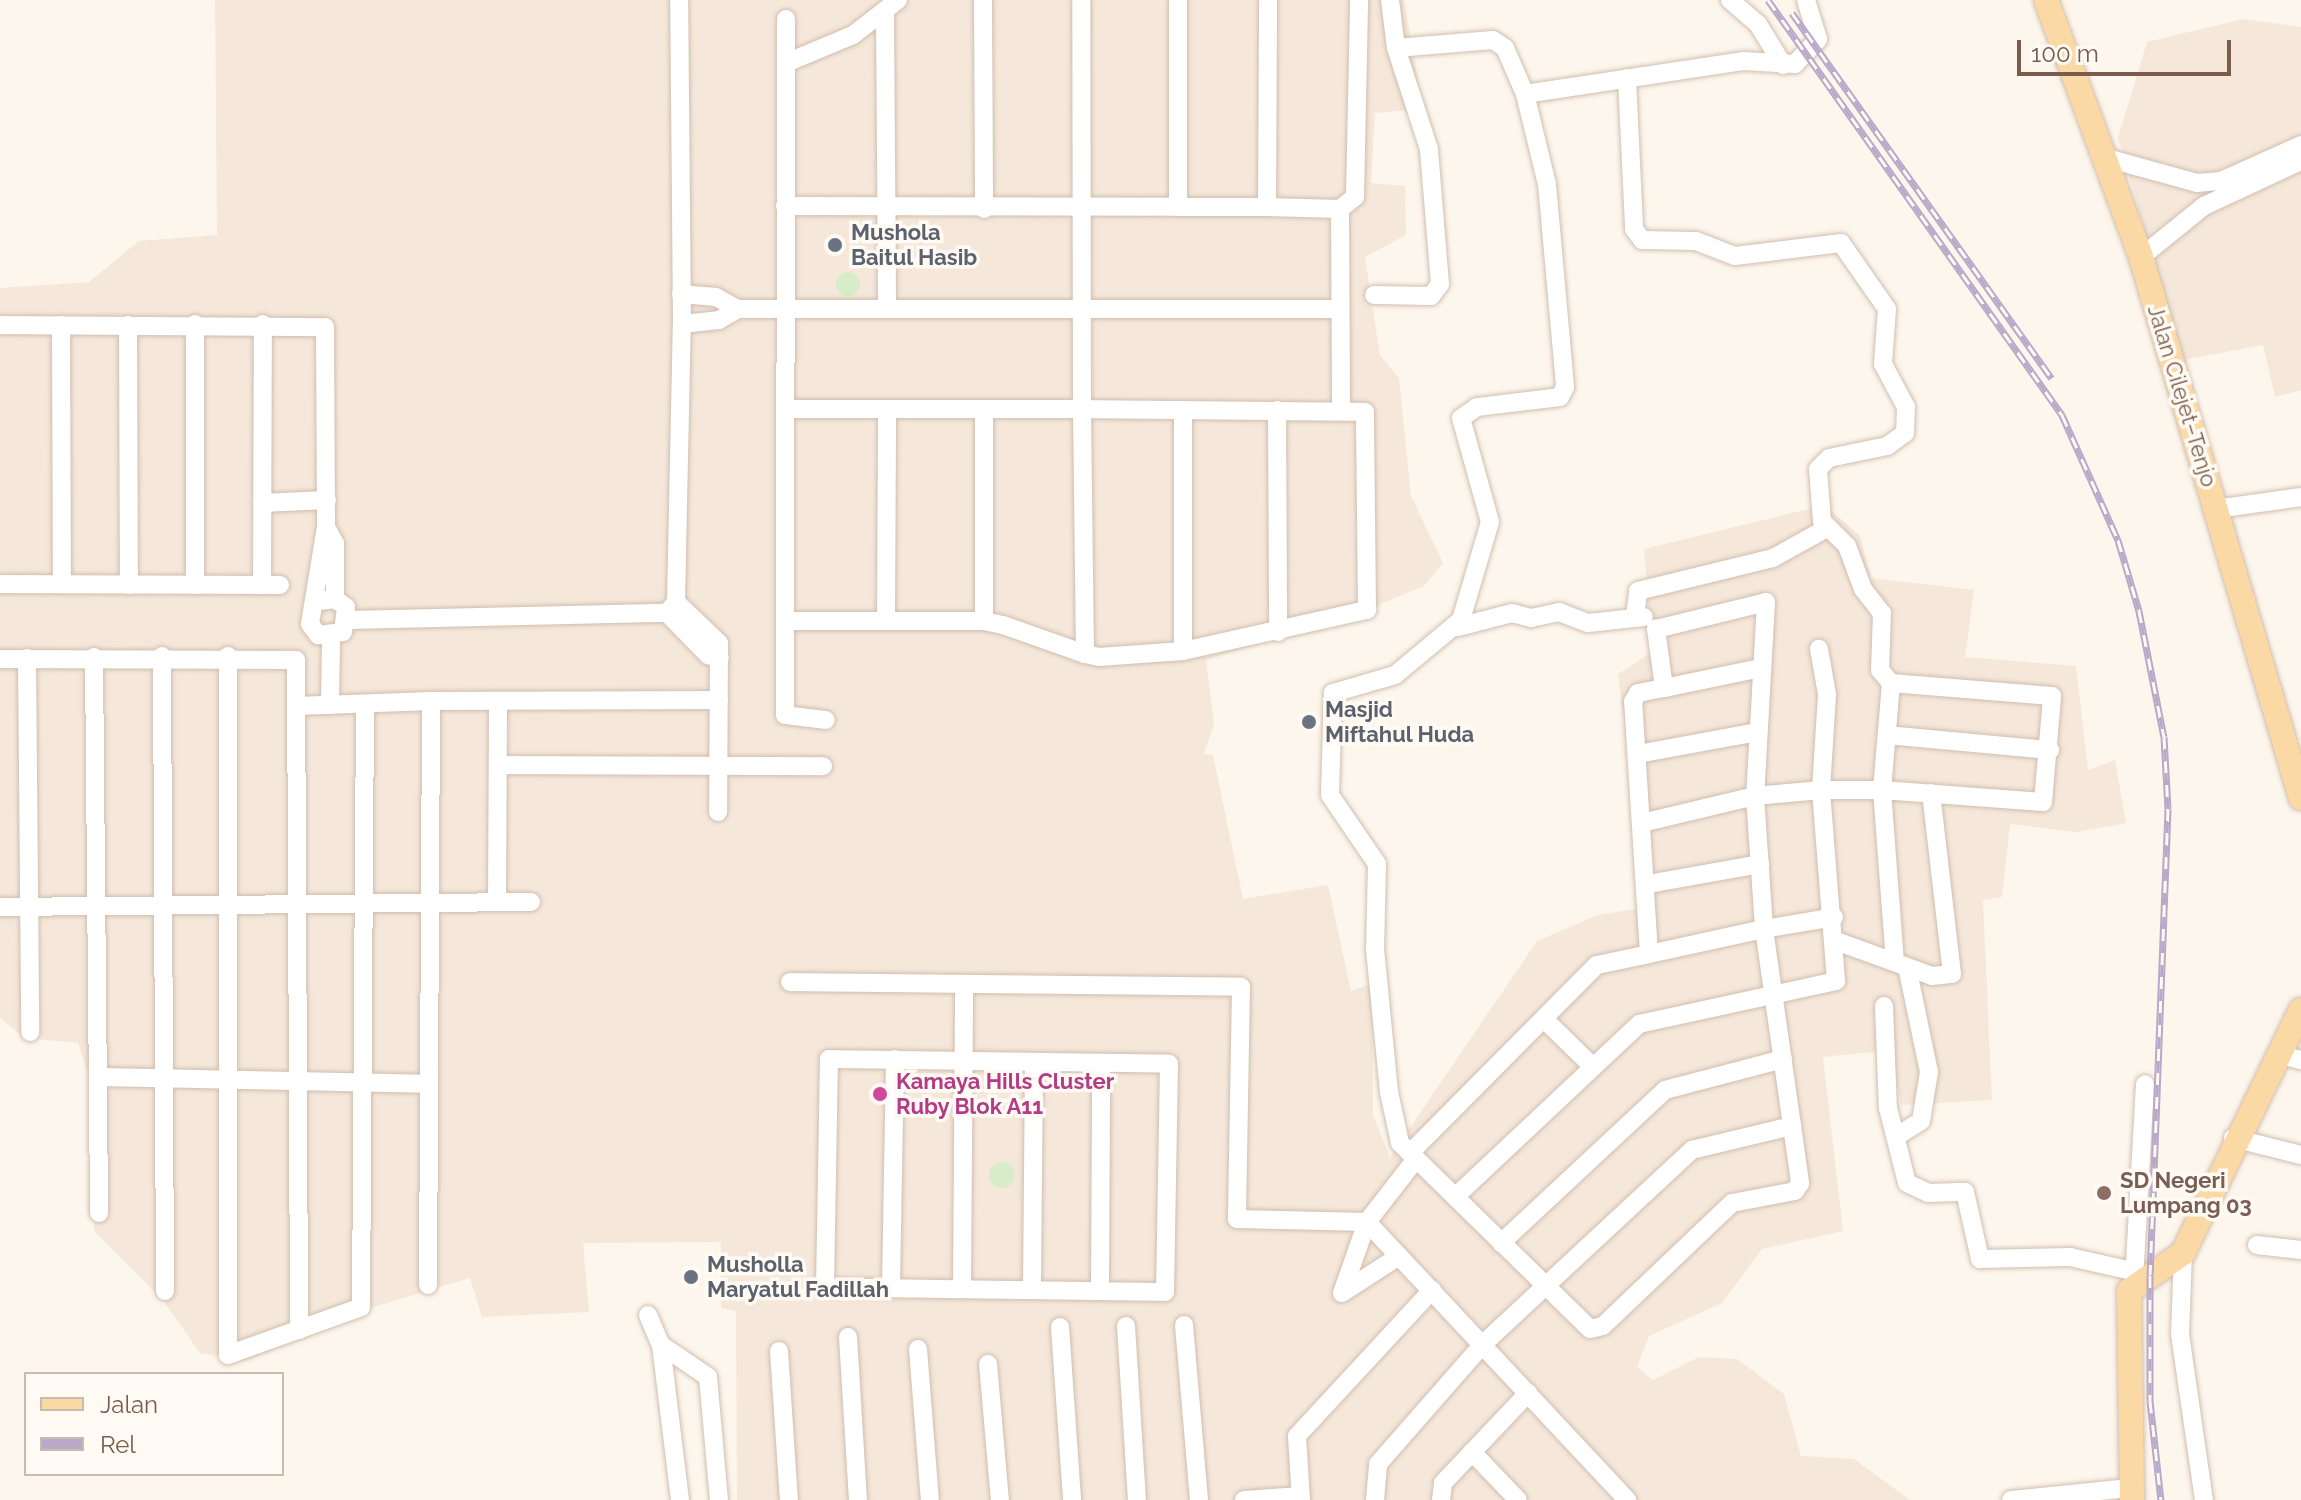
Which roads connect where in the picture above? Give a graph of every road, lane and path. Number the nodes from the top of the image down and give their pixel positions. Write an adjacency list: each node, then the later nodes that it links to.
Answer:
1 (679, 0): 31 (street)
2 (983, 0): 27 (street)
3 (1081, 0): 28 (street)
4 (1178, 0): 25 (street)
5 (1268, 0): 26 (street)
6 (1359, 0): 29 (street)
7 (1390, 0): 13 (street)
8 (1730, 0): 15 (street)
9 (1806, 0): 15 (street)
10 (2046, 0): 19 (main road, Jalan Cilejet–Tenjo)
11 (891, 6): 14 (street); 23 (street)
12 (786, 19): 14 (street)
13 (1396, 48): 17 (street); 32 (street)
14 (786, 63): 22 (street)
15 (1783, 65): 16 (street)
16 (1627, 78): 17 (street); 55 (street)
17 (1525, 94): 68 (street)
18 (2301, 145): 21 (street)
19 (2110, 159): 21 (street); 30 (main road, Jalan Cilejet–Tenjo)
20 (2301, 161): 24 (street)
21 (2197, 183): 24 (street)
22 (785, 206): 23 (street); 34 (street)
23 (887, 206): 27 (street); 33 (street)
24 (2204, 206): 30 (street)
25 (1178, 207): 26 (street); 28 (street)
26 (1267, 207): 29 (street)
27 (984, 209): 28 (street)
28 (1083, 209): 35 (street)
29 (1340, 209): 37 (street)
30 (2141, 257): 54 (main road, Jalan Cilejet–Tenjo)
31 (681, 294): 36 (street); 40 (street)
32 (1374, 295)
33 (887, 306): 34 (street); 35 (street)
34 (787, 308): 36 (street); 44 (street)
35 (1083, 308): 37 (street); 45 (street)
36 (738, 309): 40 (street)
37 (1339, 309): 48 (street)
38 (195, 324): 39 (street); 43 (street); 59 (street)
39 (263, 324): 52 (street); 53 (street)
40 (682, 324): 61 (street)
41 (0, 325): 42 (street)
42 (61, 325): 43 (street); 57 (street)
43 (128, 325): 58 (street)
44 (786, 409): 49 (street); 64 (street)
45 (1082, 409): 46 (street); 50 (street); 73 (street)
46 (1183, 410): 47 (street); 72 (street)
47 (1277, 410): 48 (street); 69 (street)
48 (1341, 410): 69 (street)
49 (887, 411): 50 (street); 65 (street)
50 (984, 411): 66 (street)
51 (2301, 497): 54 (street)
52 (327, 500): 53 (street); 60 (street)
53 (262, 503): 59 (street)
54 (2216, 509): 100 (main road, Jalan Cilejet–Tenjo)
55 (1827, 528): 62 (street); 80 (street)
56 (0, 584): 57 (street)
57 (62, 584): 58 (street)
58 (129, 585): 59 (street)
59 (195, 585)
60 (327, 600): 63 (street); 70 (street)
61 (672, 607): 63 (street); 82 (street)
62 (1635, 617): 67 (street); 68 (street)
63 (348, 620): 70 (street)
64 (788, 621): 65 (street); 88 (street)
65 (886, 621): 66 (street)
66 (984, 621): 73 (street)
67 (1660, 626): 79 (street); 81 (street)
68 (1458, 627): 145 (street)
69 (1278, 632): 72 (street)
70 (331, 638): 85 (street)
71 (1819, 649): 96 (street)
72 (1183, 651): 73 (street)
73 (1085, 654)
74 (162, 656): 75 (street); 76 (street); 111 (street)
75 (228, 656): 87 (street); 109 (street)
76 (94, 657): 77 (street); 114 (street)
77 (27, 658): 78 (street); 113 (street)
78 (0, 659)
79 (1761, 668): 81 (street); 89 (street)
80 (1891, 683): 90 (street); 91 (street)
81 (1664, 688): 92 (street)
82 (719, 700): 84 (street); 94 (street)
83 (431, 701): 84 (street); 86 (street); 108 (street)
84 (498, 701): 93 (street)
85 (330, 705): 86 (street); 87 (street)
86 (365, 705): 107 (street)
87 (296, 706): 110 (street)
88 (826, 720)
89 (1758, 732): 92 (street); 99 (street)
90 (1887, 735): 91 (street); 97 (street)
91 (2050, 750): 98 (street)
92 (1638, 754): 102 (street)
93 (498, 765): 94 (street); 105 (street)
94 (719, 766): 95 (street); 101 (street)
95 (823, 766)
96 (1821, 790): 97 (street); 99 (street); 115 (street)
97 (1882, 790): 98 (street); 119 (street)
98 (1931, 793): 119 (street)
99 (1755, 796): 102 (street); 103 (street)
100 (2301, 798)
101 (718, 812)
102 (1646, 822): 104 (street)
103 (1760, 864): 104 (street); 116 (street)
104 (1648, 884): 118 (street)
105 (497, 902): 106 (street); 108 (street)
106 (531, 902)
107 (368, 904): 108 (street); 110 (street); 138 (street)
108 (428, 904): 139 (street)
109 (228, 905): 110 (street); 111 (street); 136 (street)
110 (297, 905): 137 (street)
111 (163, 906): 114 (street); 135 (street)
112 (0, 907): 113 (street)
113 (29, 907): 114 (street); 126 (street)
114 (96, 907): 134 (street)
115 (1834, 917): 116 (street); 117 (street)
116 (1764, 929): 118 (street); 122 (street)
117 (1836, 941): 119 (street); 122 (street)
118 (1649, 954): 124 (street)
119 (1901, 964): 142 (street)
120 (790, 982): 121 (street)
121 (964, 984): 130 (street); 148 (street)
122 (1775, 997): 129 (street); 133 (street)
123 (1884, 1006): 142 (street)
124 (1544, 1019): 133 (street); 145 (street)
125 (2299, 1022): 127 (main road)
126 (30, 1032)
127 (2290, 1057): 143 (main road)
128 (895, 1059): 130 (street); 156 (street); 156 (street)
129 (1783, 1059): 141 (street); 149 (street)
130 (965, 1060): 131 (street); 158 (street)
131 (1034, 1062): 132 (street); 159 (street)
132 (1101, 1063): 160 (street); 160 (street)
133 (1590, 1064): 146 (street)
134 (98, 1077): 135 (street); 147 (street)
135 (164, 1078): 136 (street); 162 (street)
136 (227, 1080): 137 (street); 167 (street)
137 (297, 1081): 138 (street); 167 (street)
138 (362, 1083): 139 (street); 167 (street)
139 (428, 1084): 155 (street)
140 (2145, 1084): 154 (street)
141 (1792, 1126): 157 (street); 157 (street)
142 (1897, 1136): 154 (street)
143 (2233, 1138): 144 (street); 152 (main road)
144 (2301, 1155)
145 (1413, 1156): 146 (street); 148 (street)
146 (1455, 1197): 149 (street)
147 (99, 1213)
148 (1367, 1222): 153 (street); 153 (street)
149 (1501, 1243): 157 (street)
150 (2257, 1245): 151 (street)
151 (2301, 1250)
152 (2183, 1253): 154 (main road); 193 (street)
153 (1399, 1256): 161 (street)
154 (2135, 1278): 176 (main road)
155 (428, 1285)
156 (891, 1287): 158 (street)
157 (1546, 1287): 170 (street)
158 (962, 1288): 159 (street)
159 (1032, 1288): 160 (street)
160 (1100, 1289)
161 (1432, 1290): 170 (street); 177 (street)
162 (165, 1291)
163 (648, 1315): 169 (street)
164 (1184, 1325): 186 (street)
165 (1126, 1326): 185 (street)
166 (1060, 1327): 184 (street)
167 (299, 1330)
168 (848, 1337): 181 (street)
169 (661, 1345): 178 (street); 179 (street)
170 (1482, 1345): 174 (street); 188 (street)
171 (918, 1349): 182 (street)
172 (779, 1351): 180 (street)
173 (988, 1364): 183 (street)
174 (1528, 1393): 175 (street); 191 (street)
175 (1472, 1452): 189 (street); 190 (street)
176 (2131, 1494): 192 (street)
177 (1301, 1498): 187 (street)
178 (680, 1500)
179 (719, 1500)
180 (789, 1500)
181 (858, 1500)
182 (930, 1500)
183 (1000, 1500)
184 (1072, 1500)
185 (1137, 1500)
186 (1199, 1500)
187 (1244, 1500)
188 (1375, 1500)
189 (1441, 1500)
190 (1518, 1500)
191 (1627, 1500)
192 (2011, 1500)
193 (2204, 1500)

